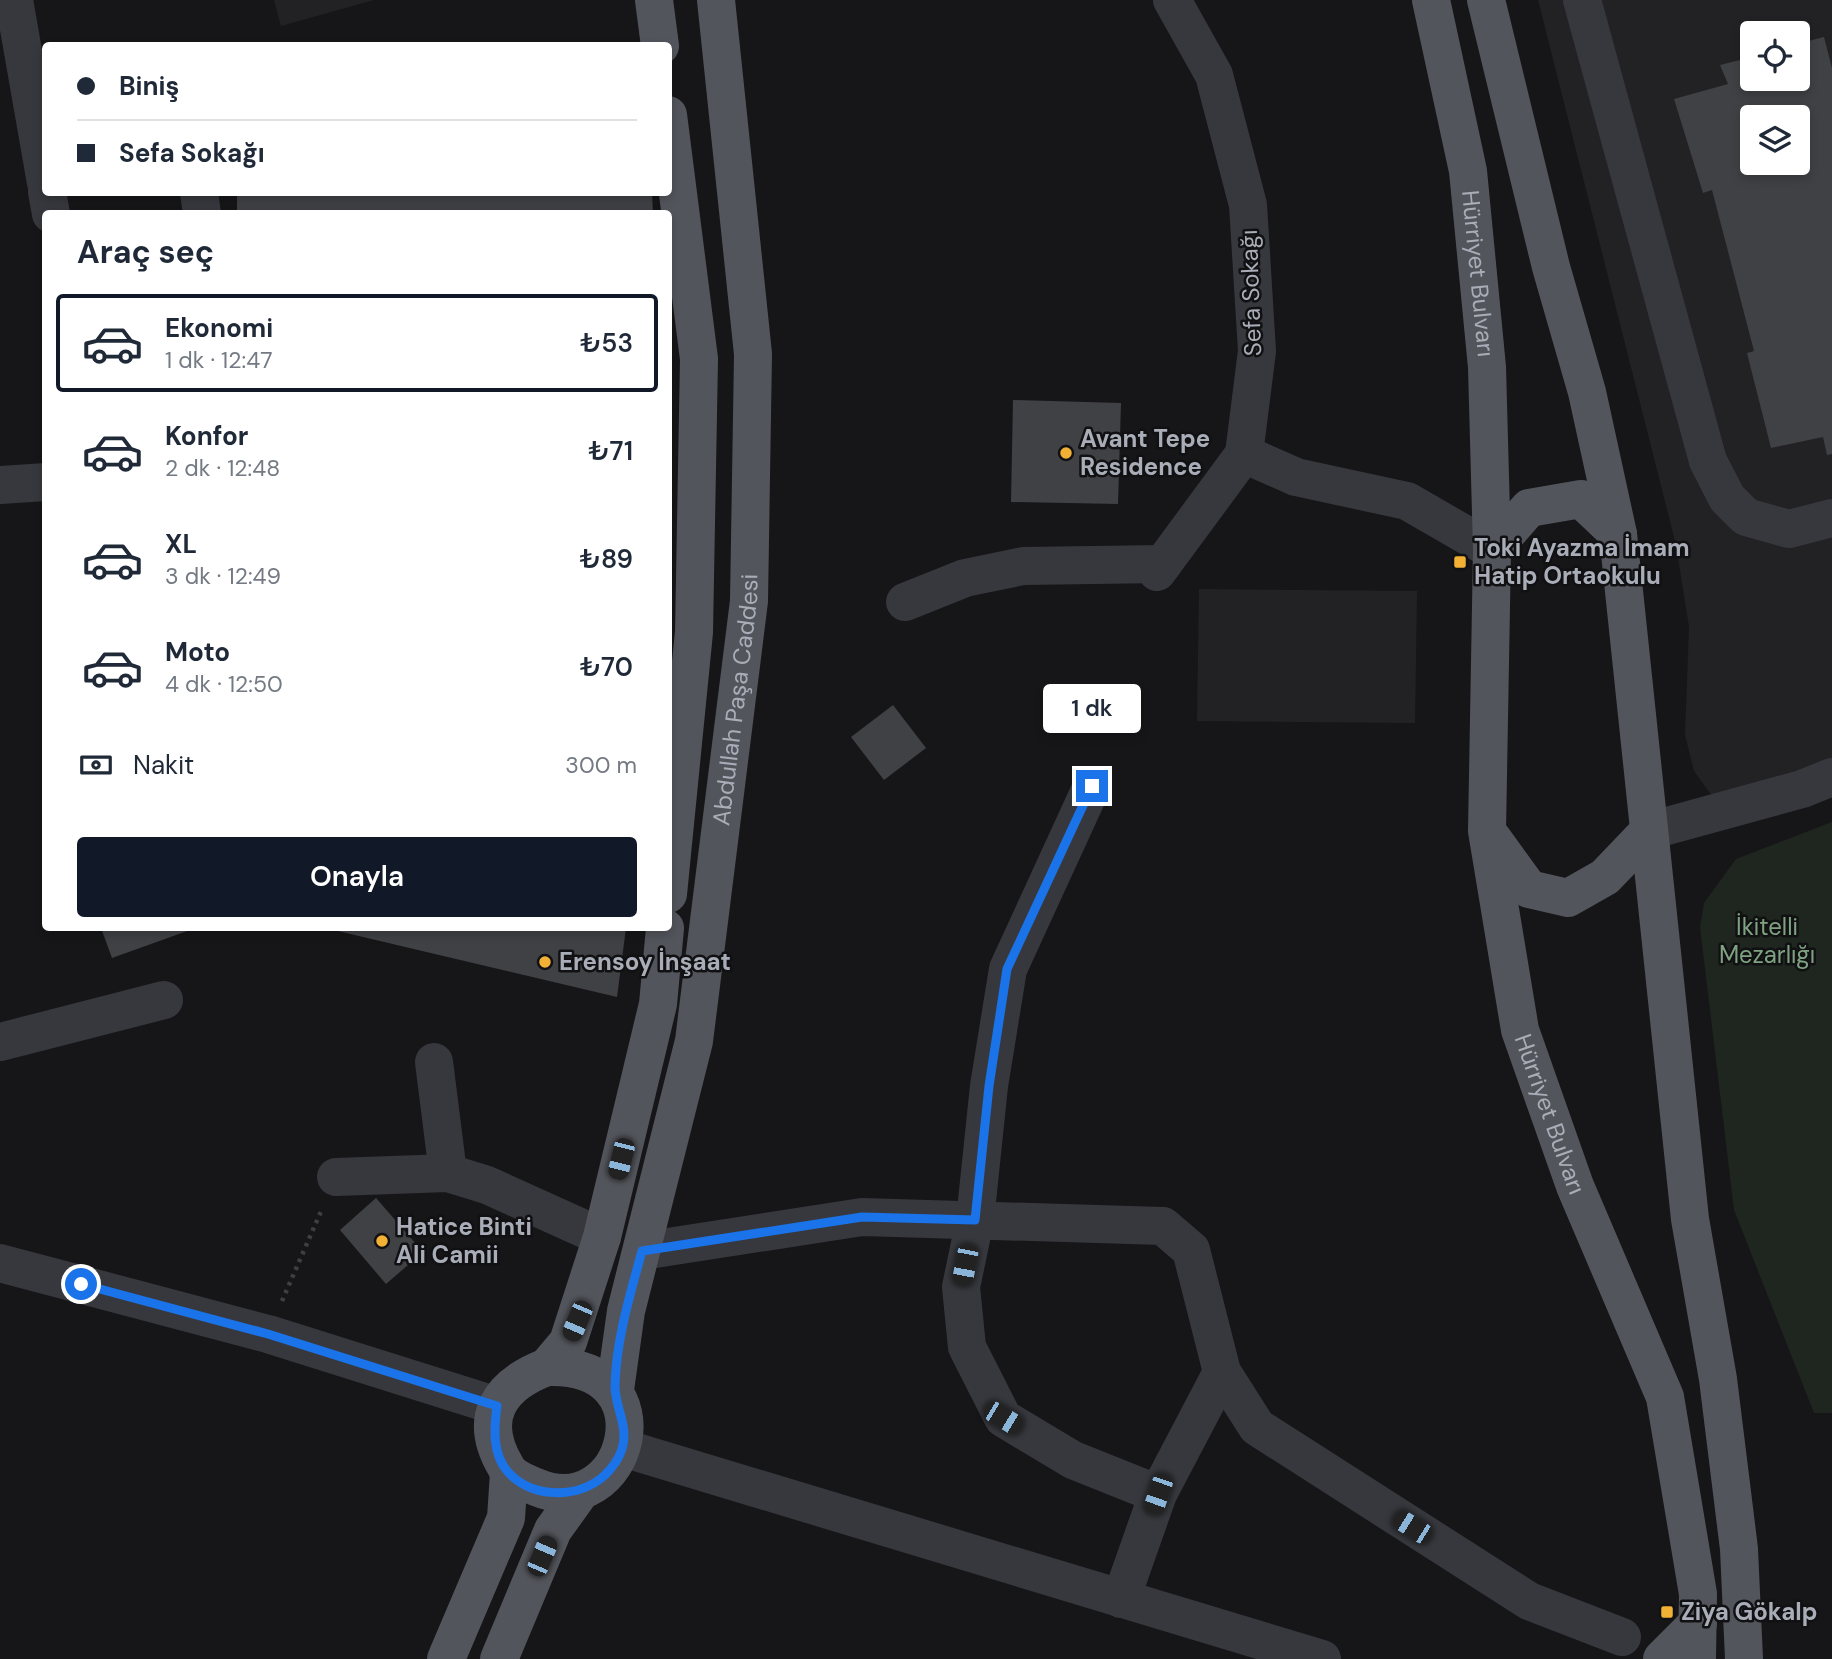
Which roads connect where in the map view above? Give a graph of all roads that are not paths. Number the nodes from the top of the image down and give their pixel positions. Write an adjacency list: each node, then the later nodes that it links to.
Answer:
1 (14, 0): 9 (street)
2 (654, 0): 8 (main road)
3 (716, 0): 32 (main road, Abdullah Paşa Caddesi)
4 (1172, 0): 12 (street, Sefa Sokağı)
5 (1431, 0): 17 (main road, Hürriyet Bulvarı)
6 (1486, 0): 16 (main road)
7 (1582, 0): 15 (street)
8 (659, 42)
9 (24, 93): 11 (street)
10 (672, 146): 23 (main road, Abdullah Paşa Caddesi)
11 (42, 167)
12 (1244, 454): 17 (street); 18 (street, Sefa Sokağı)
13 (42, 482): 14 (street)
14 (0, 485)
15 (1832, 518)
16 (1618, 534): 17 (main road); 22 (main road)
17 (1492, 550): 21 (main road, Hürriyet Bulvarı)
18 (905, 602)
19 (1832, 777): 22 (street)
20 (1092, 786): 30 (street)
21 (1487, 831): 22 (main road); 44 (main road, Hürriyet Bulvarı)
22 (1649, 831): 49 (main road)
23 (672, 854)
24 (665, 931): 31 (main road)
25 (164, 1000): 26 (street)
26 (0, 1042)
27 (434, 1062): 28 (street)
28 (448, 1172): 29 (street); 31 (street)
29 (336, 1177)
30 (975, 1220): 32 (street); 35 (street); 41 (street)
31 (602, 1237): 34 (main road)
32 (642, 1251): 36 (main road, Abdullah Paşa Caddesi)
33 (0, 1263): 37 (street)
34 (547, 1367): 36 (main road); 37 (main road)
35 (1222, 1372): 41 (street); 43 (street)
36 (615, 1390): 38 (main road)
37 (497, 1406): 39 (main road)
38 (622, 1448): 40 (main road); 42 (street)
39 (509, 1473): 40 (main road); 45 (main road)
40 (581, 1492): 46 (main road)
41 (1158, 1494): 42 (street)
42 (1121, 1599): 47 (street)
43 (1622, 1637)
44 (1697, 1641): 48 (main road)
45 (446, 1659)
46 (499, 1659)
47 (1322, 1659)
48 (1662, 1659)
49 (1744, 1659)

